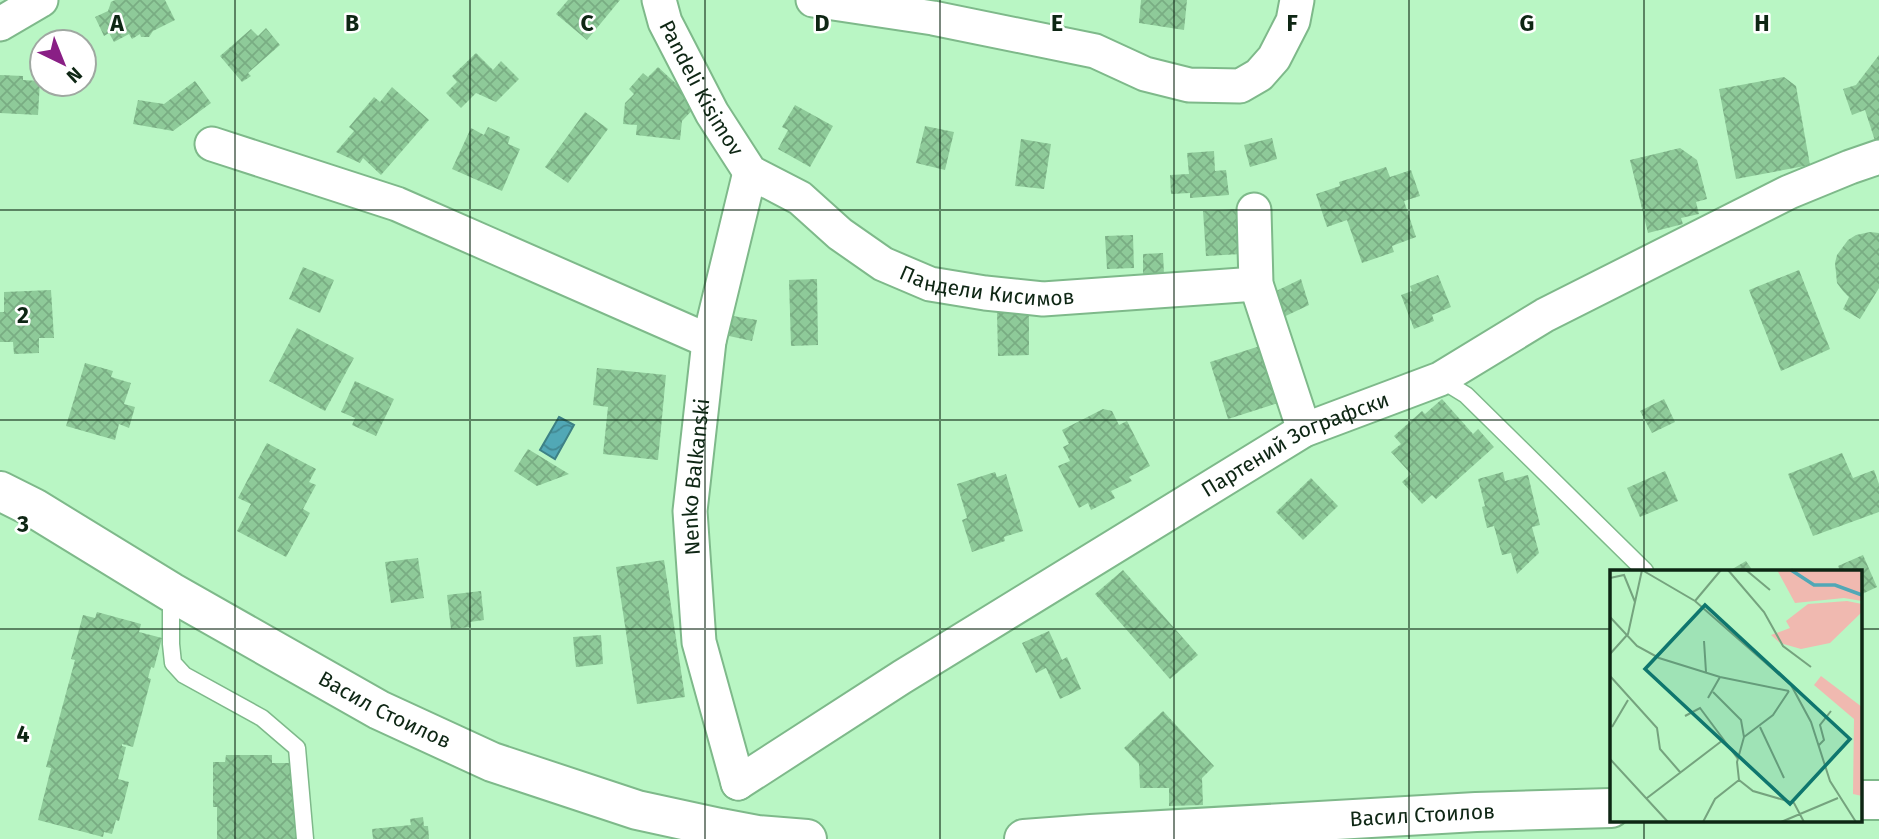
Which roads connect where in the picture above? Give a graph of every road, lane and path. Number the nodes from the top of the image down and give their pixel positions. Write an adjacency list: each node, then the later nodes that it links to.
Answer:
1 (41, 0): 6 (street)
2 (659, 0): 9 (street, Pandeli Kisimov)
3 (813, 0): 5 (street)
4 (1297, 0): 5 (street)
5 (874, 5)
6 (0, 24)
7 (212, 144): 12 (street)
8 (1879, 157): 13 (street, Партений Зографски)
9 (750, 172): 11 (street, Пандели Кисимов); 12 (street, Nenko Balkanski)
10 (1254, 210): 11 (street)
11 (1256, 284): 14 (street)
12 (709, 341): 18 (street, Nenko Balkanski)
13 (1440, 380): 14 (street, Партений Зографски); 16 (lane)
14 (1304, 430): 18 (street, Партений Зографски)
15 (0, 491): 17 (street, Васил Стоилов)
16 (1644, 570)
17 (171, 592): 20 (street, Васил Стоилов); 21 (lane)
18 (738, 783): 20 (street)
19 (1610, 808): 23 (street, Васил Стоилов)
20 (720, 828): 22 (street, Васил Стоилов)
21 (304, 839)
22 (807, 839)
23 (1024, 839)

